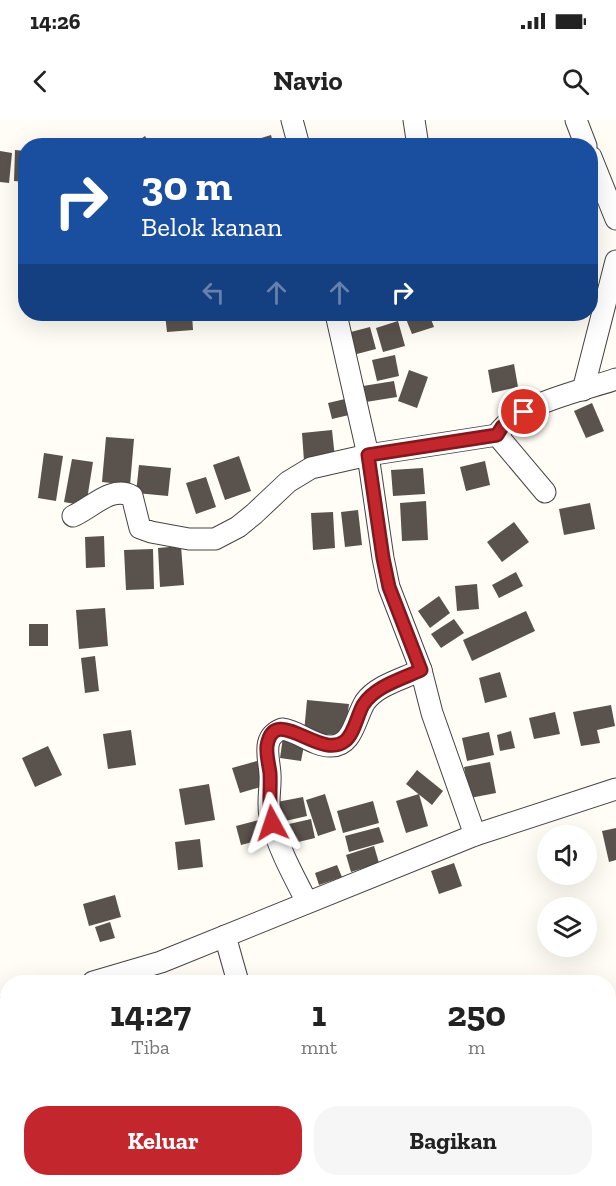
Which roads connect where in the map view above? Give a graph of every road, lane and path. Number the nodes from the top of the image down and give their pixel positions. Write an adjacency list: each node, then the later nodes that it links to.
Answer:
1 (292, 120): 4 (street)
2 (414, 120): 5 (street)
3 (576, 120): 6 (street)
4 (297, 138)
5 (417, 138)
6 (583, 138)
7 (598, 175): 8 (street)
8 (616, 219)
9 (616, 261): 12 (street)
10 (338, 321): 14 (street)
11 (616, 379): 12 (street)
12 (582, 390): 13 (street)
13 (497, 435): 14 (street); 15 (street)
14 (368, 455): 16 (street); 17 (street)
15 (545, 492)
16 (73, 516)
17 (421, 670): 19 (street); 20 (street)
18 (616, 789): 19 (street)
19 (474, 835): 20 (street)
20 (307, 902): 21 (street)
21 (225, 936): 22 (street); 23 (street)
22 (117, 975)
23 (236, 975)

